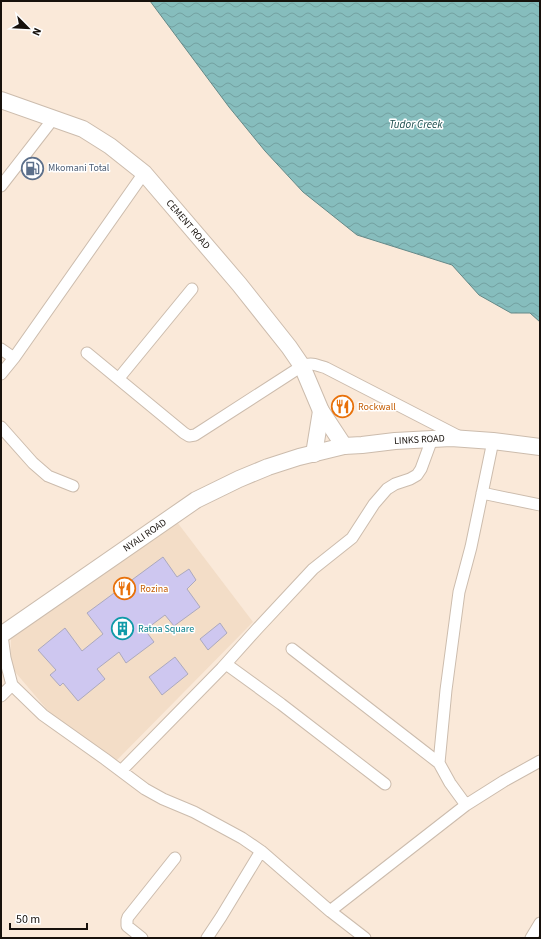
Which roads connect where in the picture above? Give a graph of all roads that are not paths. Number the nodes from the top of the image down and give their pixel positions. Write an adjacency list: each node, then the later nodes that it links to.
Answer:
1 (1, 100): 2 (main road, CEMENT ROAD)
2 (53, 119): 3 (main road, CEMENT ROAD); 4 (street)
3 (144, 173): 8 (street); 9 (main road, CEMENT ROAD)
4 (1, 186)
5 (192, 289): 11 (street)
6 (1, 349): 8 (street)
7 (88, 353): 11 (street)
8 (14, 358): 10 (street)
9 (302, 366): 11 (street); 12 (main road, CEMENT ROAD); 15 (street)
10 (1, 374)
11 (118, 378)
12 (321, 411): 17 (main road, CEMENT ROAD); 19 (main road)
13 (1, 427): 20 (street)
14 (432, 439): 15 (main road, LINKS ROAD); 17 (main road, LINKS ROAD); 25 (street)
15 (464, 439): 16 (main road, LINKS ROAD)
16 (493, 441): 18 (main road, LINKS ROAD); 21 (street)
17 (344, 446): 19 (main road, LINKS ROAD)
18 (540, 447)
19 (307, 455): 23 (main road, NYALI ROAD)
20 (73, 486)
21 (482, 493): 22 (street); 29 (street)
22 (540, 505)
23 (2, 635): 26 (street)
24 (292, 649): 29 (street)
25 (226, 664): 30 (street); 31 (street)
26 (12, 685): 27 (street); 30 (street)
27 (1, 696)
28 (540, 761): 32 (street)
29 (439, 763): 32 (street)
30 (121, 771): 33 (street)
31 (385, 784)
32 (466, 805): 35 (street)
33 (261, 851): 35 (street); 38 (street)
34 (175, 858): 37 (street)
35 (330, 911): 39 (street)
36 (540, 923): 40 (street)
37 (142, 938)
38 (207, 938)
39 (365, 938)
40 (533, 938)

